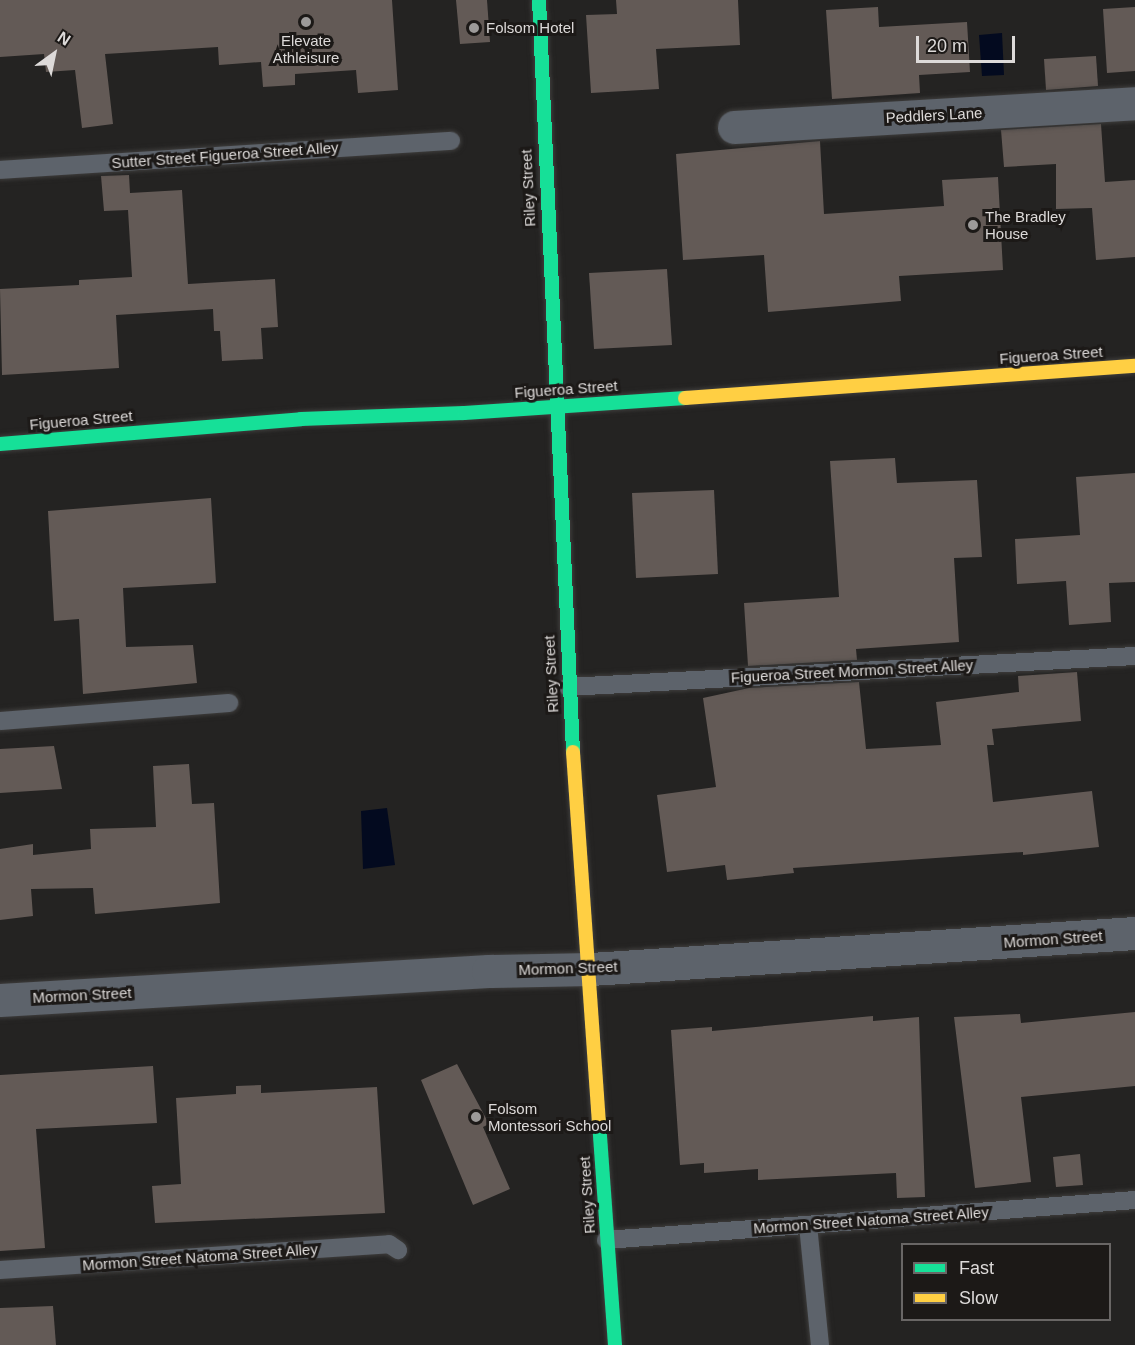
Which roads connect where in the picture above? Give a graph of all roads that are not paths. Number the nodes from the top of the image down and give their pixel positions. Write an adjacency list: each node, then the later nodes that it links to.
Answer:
1 (539, 0): 7 (main road, Riley Street)
2 (1135, 103): 3 (street, Peddlers Lane)
3 (734, 127)
4 (451, 141): 5 (lane, Sutter Street Figueroa Street Alley)
5 (0, 170)
6 (1135, 366): 7 (main road, Figueroa Street)
7 (555, 407): 8 (main road, Figueroa Street); 10 (main road, Riley Street)
8 (0, 444)
9 (1135, 656): 10 (lane, Figueroa Street Mormon Street Alley)
10 (568, 687): 14 (main road, Riley Street)
11 (229, 703): 12 (lane)
12 (0, 721)
13 (1135, 933): 14 (street, Mormon Street)
14 (591, 969): 15 (street, Mormon Street); 18 (main road, Riley Street)
15 (0, 1000)
16 (1135, 1200): 17 (lane, Mormon Street Natoma Street Alley)
17 (808, 1225): 18 (lane, Mormon Street Natoma Street Alley); 22 (lane)
18 (606, 1240): 21 (main road, Riley Street)
19 (398, 1250): 20 (lane, Mormon Street Natoma Street Alley)
20 (0, 1270)
21 (615, 1345)
22 (820, 1345)

